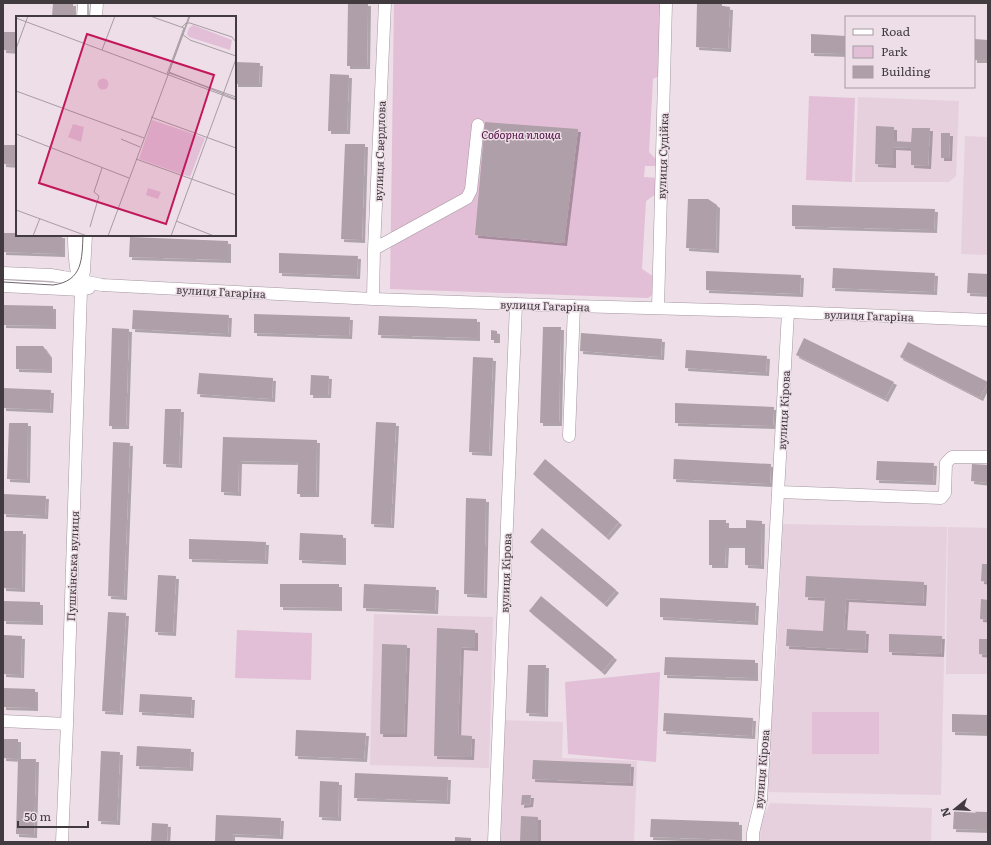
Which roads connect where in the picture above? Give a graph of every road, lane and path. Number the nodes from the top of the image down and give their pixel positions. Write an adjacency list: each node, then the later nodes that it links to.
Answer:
1 (84, 3): 5 (street)
2 (97, 3): 6 (street)
3 (384, 3): 10 (street, вулиця Свердлова)
4 (666, 3): 19 (street, вулиця Судійка)
5 (83, 16)
6 (96, 16)
7 (478, 125): 10 (street)
8 (74, 236): 11 (street, Пушкінська вулиця)
9 (86, 236): 14 (street, Пушкінська вулиця)
10 (374, 249): 16 (street, вулиця Свердлова)
11 (74, 252): 13 (street); 14 (street, Пушкінська вулиця)
12 (3, 273): 13 (street, вулиця Гагаріна)
13 (51, 275): 14 (street, вулиця Гагаріна)
14 (80, 284): 15 (street, вулиця Гагаріна); 16 (street, вулиця Гагаріна); 26 (street, Пушкінська вулиця)
15 (3, 286)
16 (373, 299): 17 (street, вулиця Гагаріна)
17 (516, 304): 18 (street, вулиця Гагаріна); 28 (street, вулиця Кірова)
18 (574, 306): 19 (street, вулиця Гагаріна); 22 (street)
19 (658, 308): 20 (street, вулиця Гагаріна)
20 (788, 312): 21 (street, вулиця Гагаріна); 24 (street, вулиця Кірова)
21 (988, 320)
22 (569, 436)
23 (988, 457): 24 (street)
24 (779, 492): 29 (street, вулиця Кірова)
25 (3, 722): 26 (street)
26 (68, 724): 27 (street, Пушкінська вулиця)
27 (62, 842)
28 (494, 842)
29 (753, 842)

